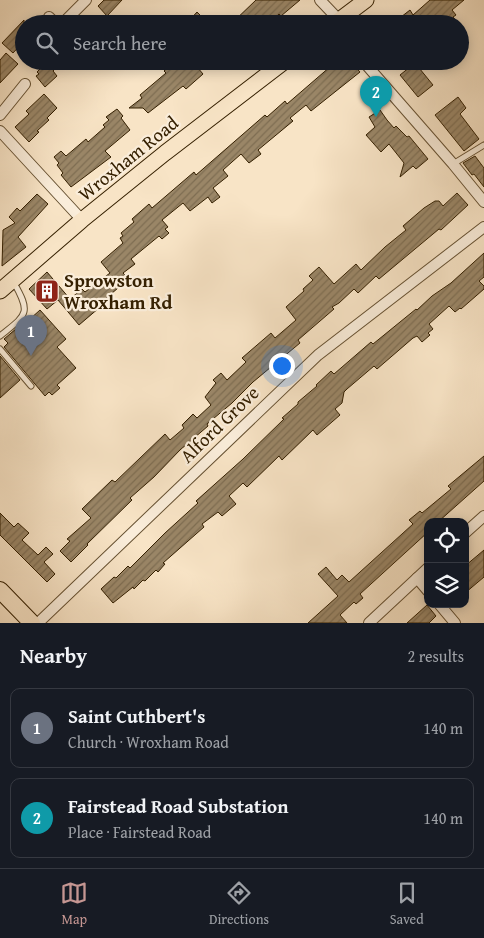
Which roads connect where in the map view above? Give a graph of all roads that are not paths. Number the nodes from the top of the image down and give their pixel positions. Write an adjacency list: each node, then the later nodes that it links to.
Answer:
1 (86, 0): 4 (street)
2 (320, 0): 5 (street)
3 (366, 0): 6 (main road)
4 (71, 15)
5 (332, 15)
6 (346, 15)
7 (273, 70): 15 (main road, Wroxham Road)
8 (370, 70): 13 (street)
9 (25, 84): 10 (street)
10 (0, 115)
11 (0, 132): 15 (street)
12 (484, 145): 13 (lane)
13 (454, 164): 14 (street)
14 (484, 202)
15 (82, 220): 17 (main road, Wroxham Road)
16 (484, 227): 30 (street, Alford Grove)
17 (12, 280): 18 (main road, Wroxham Road); 19 (lane)
18 (0, 291)
19 (0, 336)
20 (0, 349): 21 (lane)
21 (31, 386)
22 (484, 516): 23 (street)
23 (469, 529)
24 (424, 572): 25 (street)
25 (417, 578): 26 (street); 31 (street)
26 (424, 586)
27 (0, 590): 29 (highway)
28 (442, 608): 32 (street)
29 (32, 623)
30 (38, 623)
31 (369, 623)
32 (455, 623)

